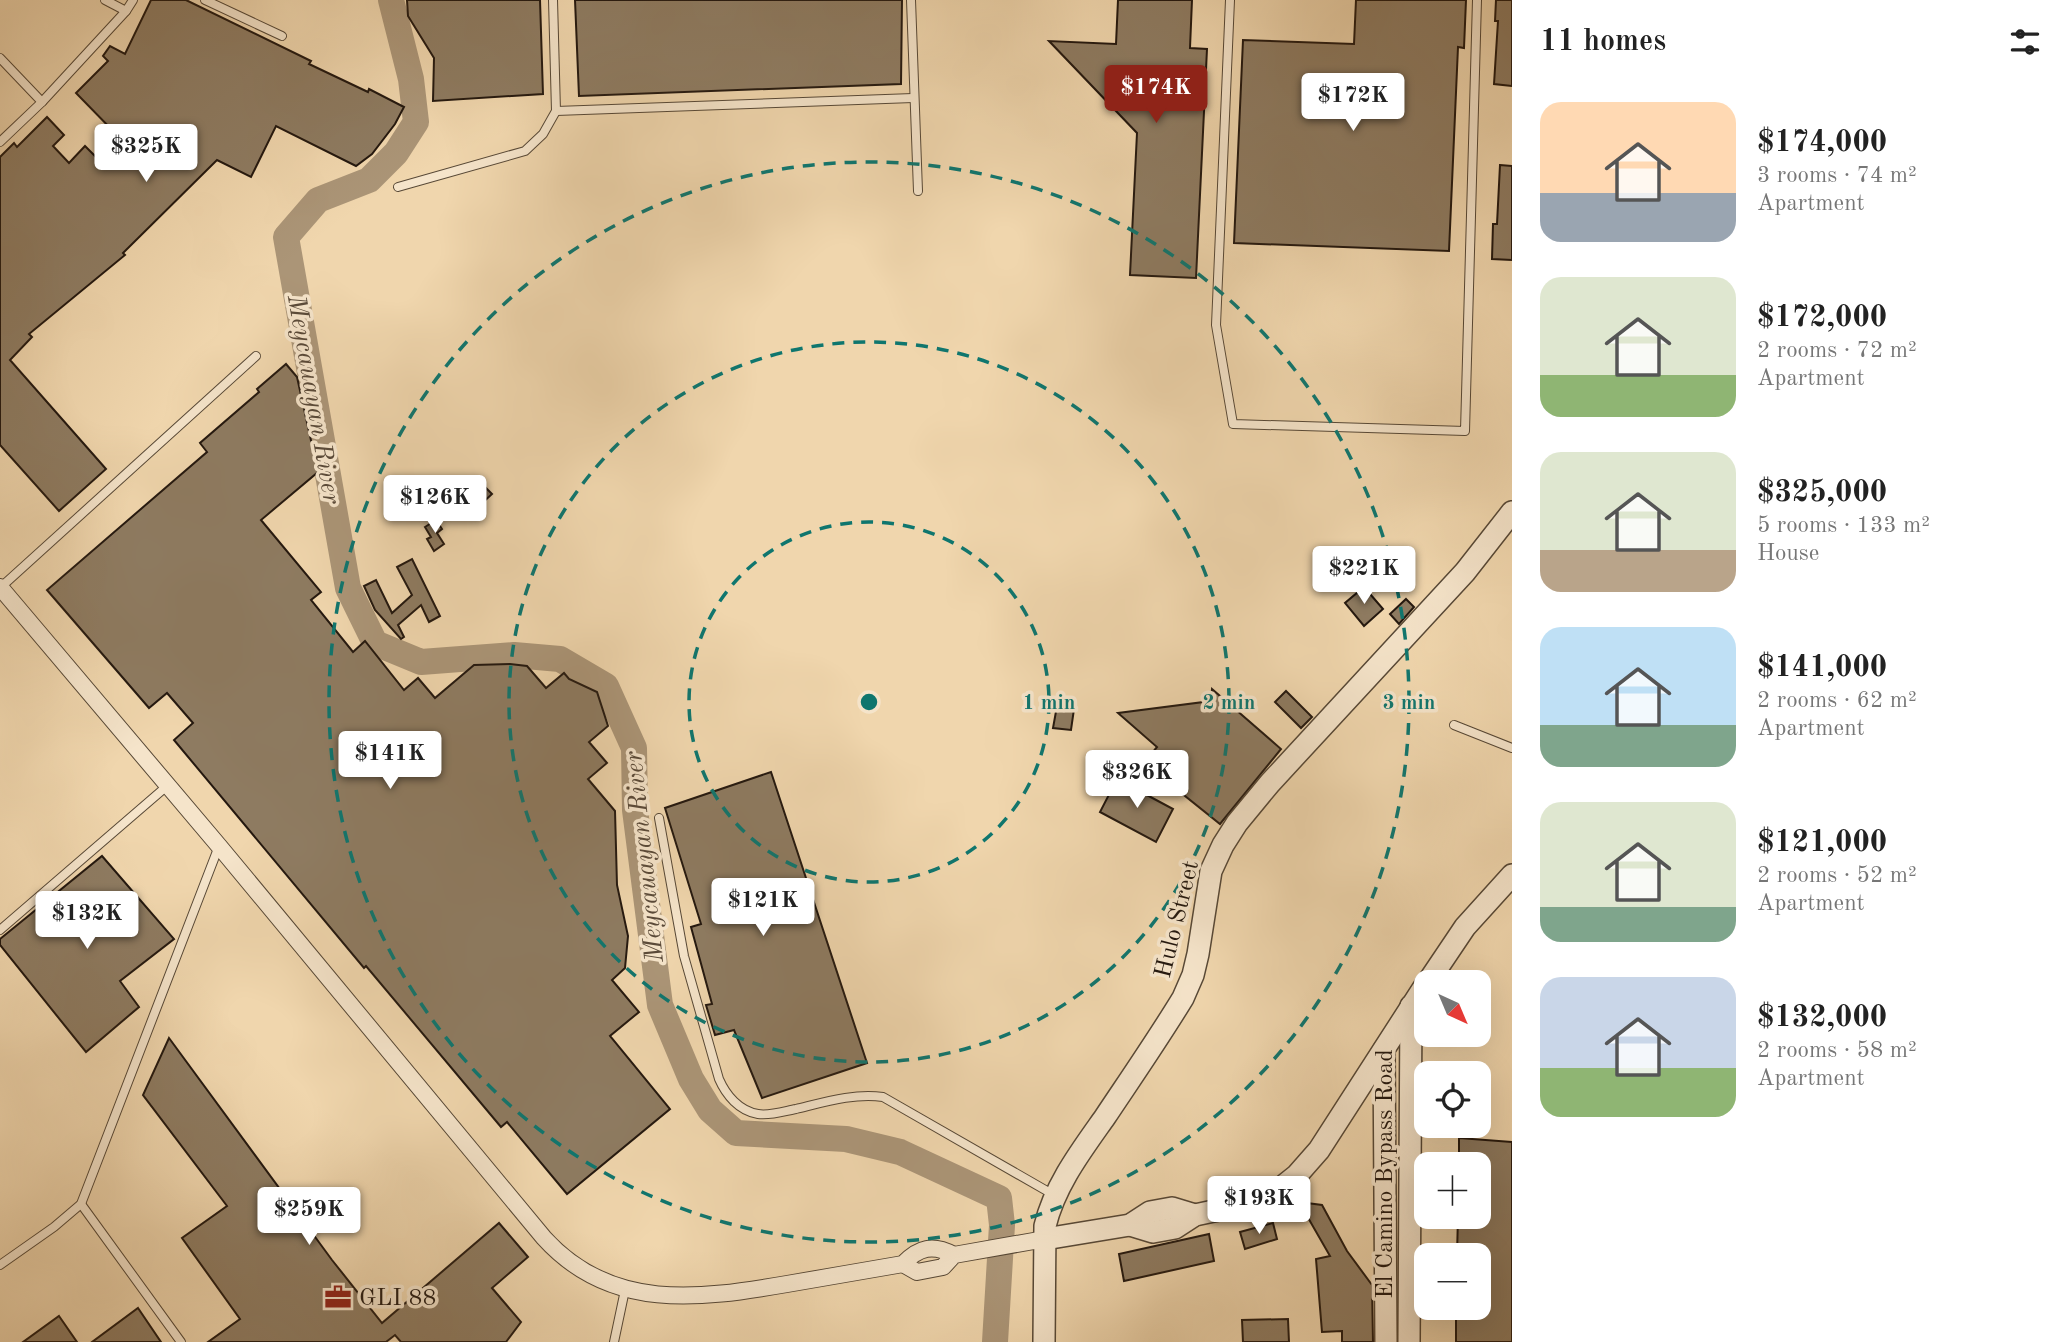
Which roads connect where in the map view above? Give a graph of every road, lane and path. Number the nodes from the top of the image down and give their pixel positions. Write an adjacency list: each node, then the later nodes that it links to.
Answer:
1 (105, 0): 8 (lane)
2 (133, 0): 8 (lane)
3 (205, 0): 9 (lane)
4 (552, 0): 13 (lane)
5 (911, 0): 11 (lane)
6 (1230, 0): 7 (lane)
7 (1477, 0)
8 (126, 11): 12 (lane)
9 (282, 36)
10 (0, 58): 12 (lane)
11 (913, 98): 13 (lane); 16 (lane)
12 (42, 102): 14 (lane)
13 (556, 111): 15 (lane)
14 (0, 142)
15 (398, 187)
16 (918, 191)
17 (256, 356): 19 (lane)
18 (1512, 512): 36 (street, Hulo Street)
19 (0, 587): 22 (street)
20 (1454, 725): 21 (lane)
21 (1512, 748)
22 (167, 786): 24 (street); 27 (lane)
23 (659, 818): 36 (lane)
24 (219, 846): 37 (lane); 40 (street)
25 (1512, 875): 26 (street)
26 (1504, 890): 28 (street)
27 (0, 930)
28 (1436, 970)
29 (1414, 1002): 30 (street)
30 (1411, 1006): 31 (street); 35 (street, El Camino Bypass Road)
31 (1384, 1050): 32 (street); 33 (street, El Camino Bypass Road)
32 (1353, 1098): 33 (street); 38 (street)
33 (1385, 1114): 34 (street, El Camino Bypass Road)
34 (1385, 1143): 35 (street); 44 (street, El Camino Bypass Road)
35 (1411, 1143): 45 (street, El Camino Bypass Road)
36 (1055, 1195): 38 (street, Hulo Street)
37 (81, 1205): 39 (lane); 41 (lane)
38 (1045, 1239): 40 (street); 43 (street, Hulo Street)
39 (0, 1265)
40 (625, 1290): 42 (lane)
41 (181, 1342)
42 (614, 1342)
43 (1044, 1342)
44 (1386, 1342)
45 (1409, 1342)

